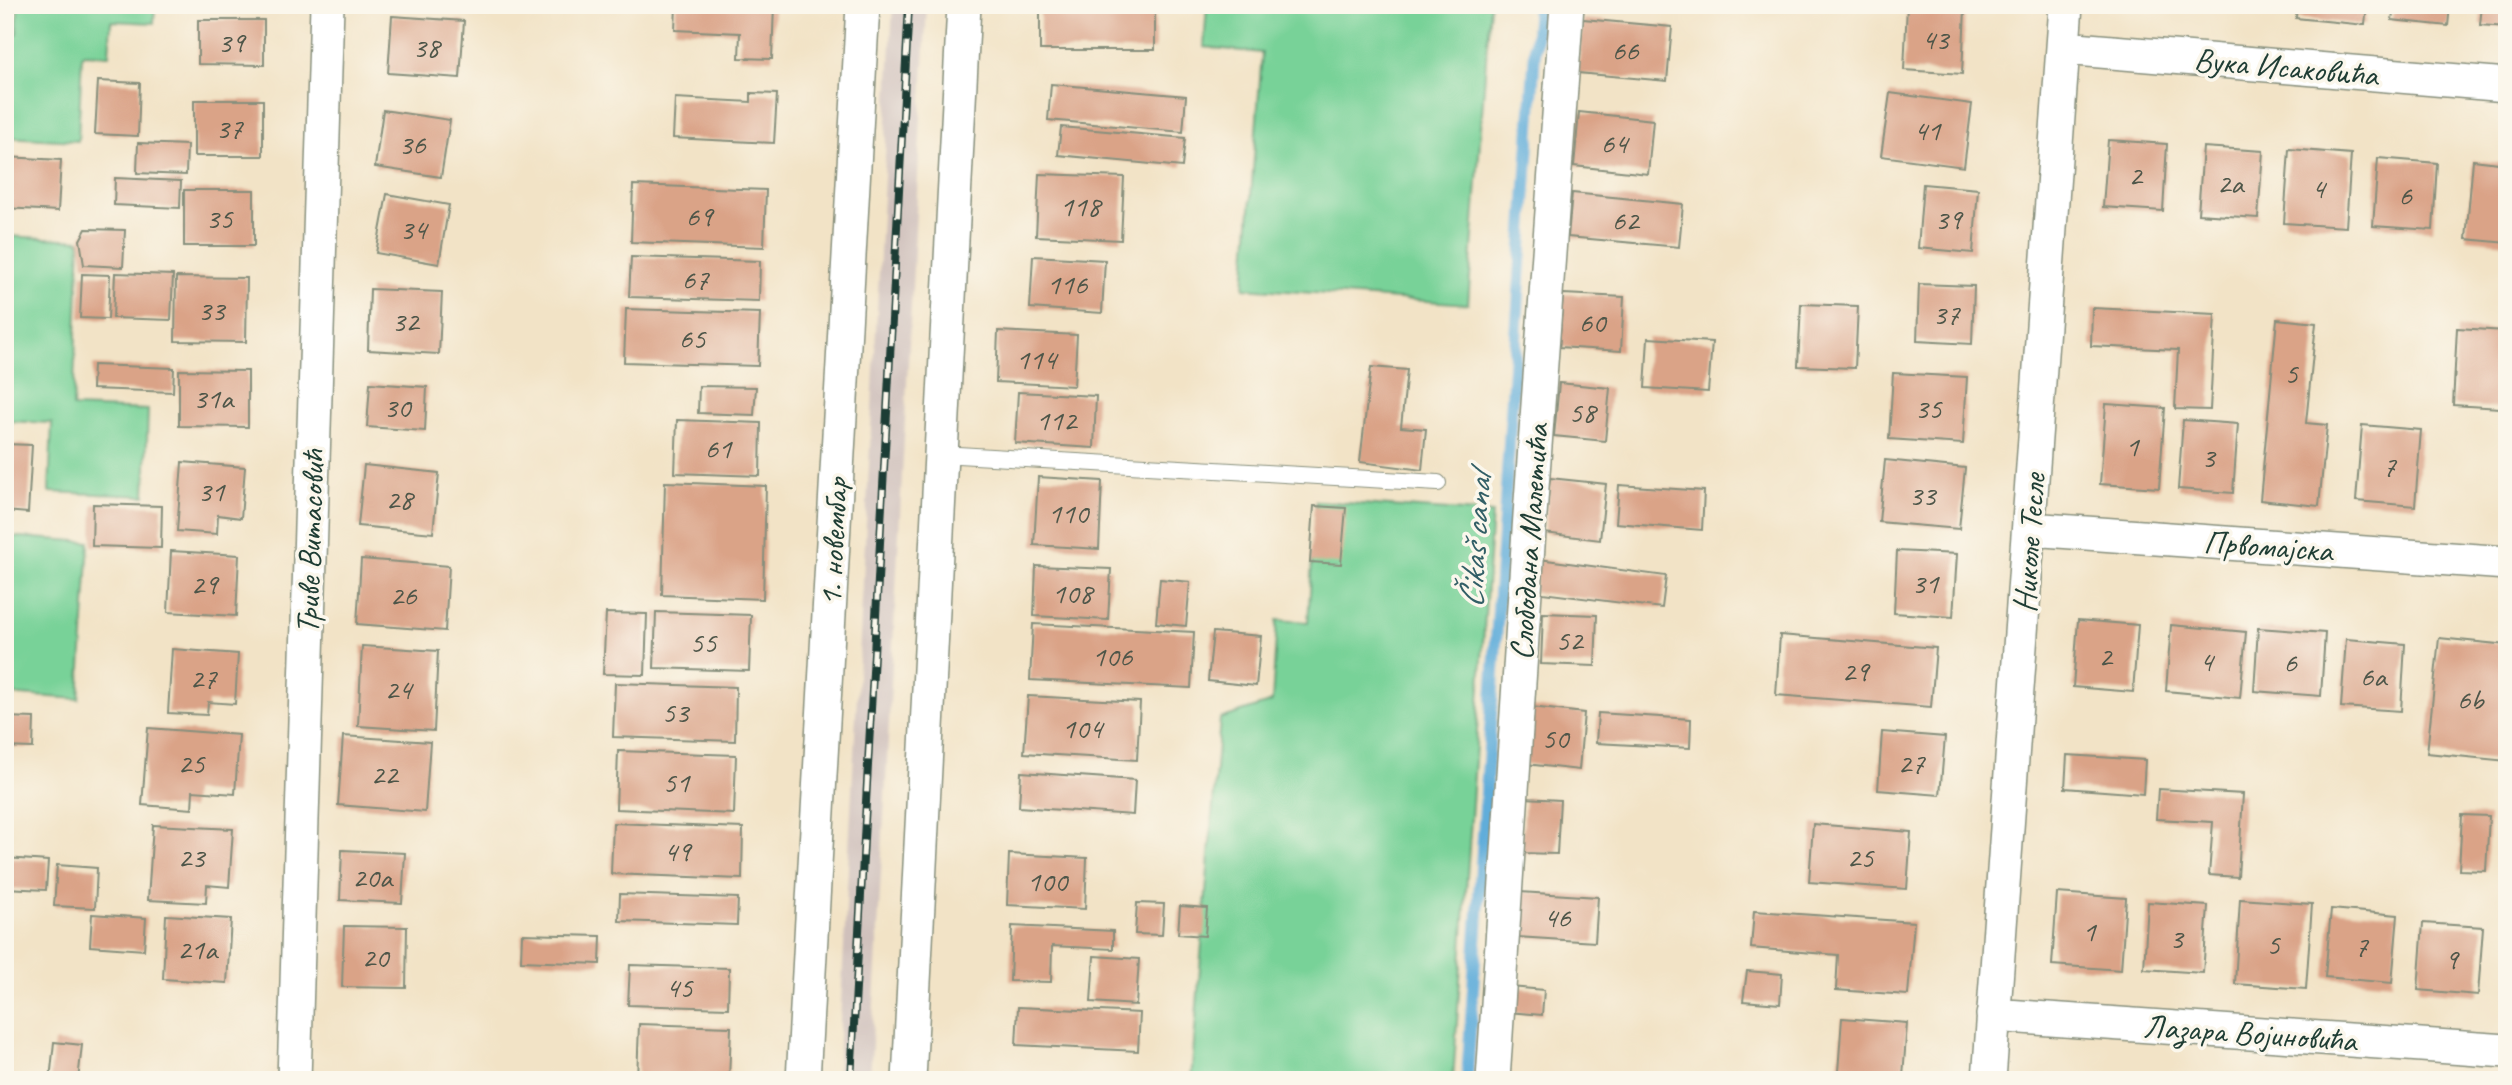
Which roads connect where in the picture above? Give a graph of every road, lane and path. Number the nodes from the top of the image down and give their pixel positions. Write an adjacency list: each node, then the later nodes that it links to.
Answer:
1 (327, 5): 14 (street, Триве Витасовић)
2 (863, 5): 15 (street, 1. новембар)
3 (964, 5): 8 (street)
4 (1567, 5): 17 (street, Слободана Малетића)
5 (2066, 5): 6 (street, Николе Тесле)
6 (2064, 48): 7 (street, Вука Исаковића); 10 (street, Николе Тесле)
7 (2507, 85)
8 (941, 454): 9 (lane); 16 (street)
9 (1438, 483)
10 (2030, 529): 11 (street, Првомајска); 12 (street, Николе Тесле)
11 (2507, 563)
12 (1993, 1015): 13 (street, Лазара Војиновића); 18 (street, Николе Тесле)
13 (2507, 1051)
14 (294, 1080)
15 (803, 1080)
16 (909, 1080)
17 (1493, 1080)
18 (1989, 1080)

